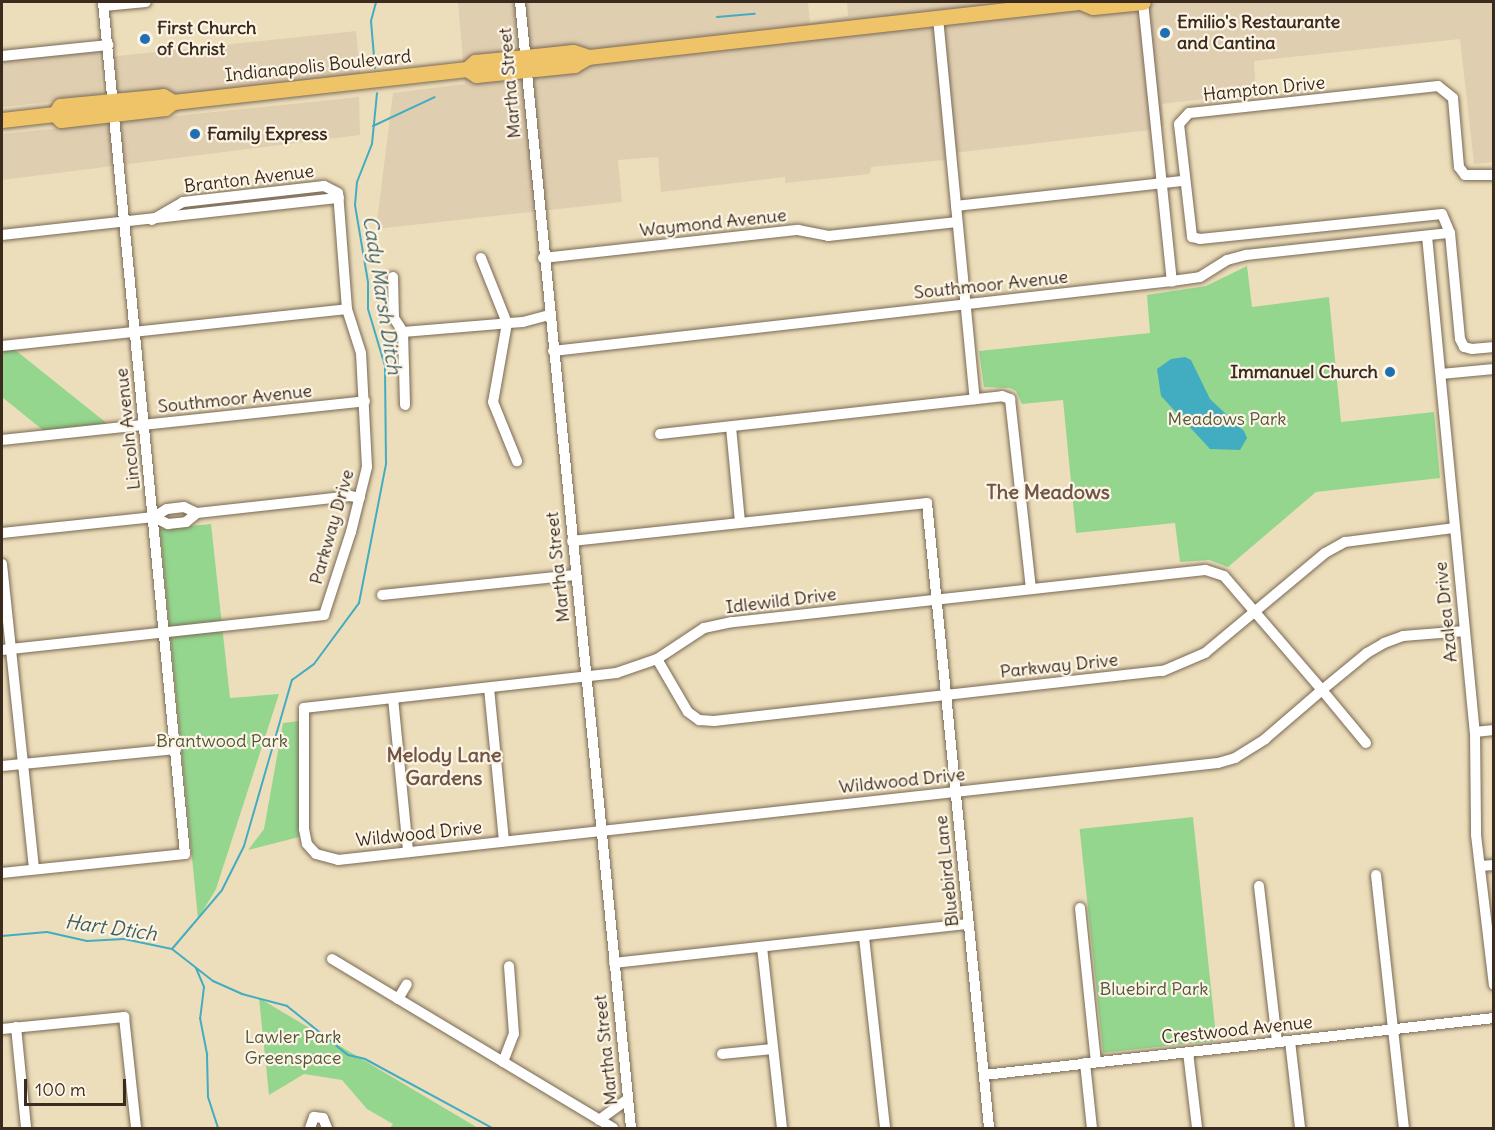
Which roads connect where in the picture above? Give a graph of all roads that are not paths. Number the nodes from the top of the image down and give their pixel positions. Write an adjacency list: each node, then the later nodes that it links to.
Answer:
1 (146, 2): 5 (street)
2 (520, 2): 9 (street, Martha Street)
3 (1082, 2): 4 (highway, Indianapolis Boulevard); 6 (highway, Indianapolis Boulevard)
4 (1143, 2): 14 (street)
5 (103, 4): 7 (street, Lincoln Avenue)
6 (938, 18): 9 (highway, Indianapolis Boulevard); 16 (street)
7 (108, 45): 8 (street); 10 (street, Lincoln Avenue)
8 (2, 56)
9 (525, 63): 10 (highway, Indianapolis Boulevard); 23 (street, Martha Street)
10 (113, 107): 11 (highway, Indianapolis Boulevard); 18 (street, Lincoln Avenue)
11 (2, 120)
12 (1494, 175): 13 (street, Hampton Drive)
13 (1184, 181): 14 (street); 19 (street, Hampton Drive)
14 (1162, 183): 16 (street); 25 (street)
15 (339, 198): 18 (street, Branton Avenue); 27 (street, Parkway Drive)
16 (956, 206): 17 (street)
17 (957, 222): 23 (street, Waymond Avenue); 26 (street)
18 (124, 223): 20 (street, Branton Avenue); 30 (street, Lincoln Avenue)
19 (1450, 233): 21 (street); 33 (street)
20 (2, 235)
21 (1427, 236): 25 (street, Southmoor Avenue); 36 (street, Azalea Drive)
22 (481, 258): 29 (street)
23 (543, 258): 28 (street, Martha Street)
24 (393, 277): 31 (street)
25 (1172, 281): 26 (street, Southmoor Avenue)
26 (965, 305): 34 (street, Southmoor Avenue); 37 (street)
27 (347, 309): 30 (street); 38 (street, Parkway Drive)
28 (549, 319): 29 (street); 34 (street, Martha Street)
29 (507, 323): 31 (street); 44 (street)
30 (135, 332): 32 (street); 40 (street, Lincoln Avenue)
31 (404, 332): 39 (street)
32 (2, 346)
33 (1494, 347)
34 (553, 351): 50 (street, Martha Street)
35 (1494, 369): 36 (street)
36 (1441, 374): 48 (street, Azalea Drive)
37 (975, 399): 41 (street); 53 (street)
38 (365, 401): 40 (street, Southmoor Avenue); 45 (street, Parkway Drive)
39 (405, 405)
40 (144, 426): 43 (street, Southmoor Avenue); 46 (street, Lincoln Avenue)
41 (731, 427): 42 (street); 47 (street)
42 (660, 434)
43 (2, 440)
44 (518, 461)
45 (360, 498): 46 (street); 58 (street, Parkway Drive)
46 (154, 518): 49 (street); 58 (street, Lincoln Avenue)
47 (740, 522): 50 (street); 55 (street, Bluebird Lane)
48 (1454, 528): 56 (street, Parkway Drive); 57 (street, Azalea Drive)
49 (2, 533)
50 (572, 541): 52 (street, Martha Street)
51 (2, 564): 59 (street)
52 (575, 575): 54 (street); 61 (street, Martha Street)
53 (1031, 588): 55 (street, Idlewild Drive); 56 (street, Idlewild Drive)
54 (382, 595)
55 (937, 599): 60 (street, Idlewild Drive); 64 (street, Bluebird Lane)
56 (1255, 612): 63 (street, Idlewild Drive); 64 (street, Parkway Drive)
57 (1465, 631): 63 (street, Wildwood Drive); 67 (street, Azalea Drive)
58 (165, 633): 59 (street); 69 (street, Lincoln Avenue)
59 (6, 650): 70 (street)
60 (657, 658): 61 (street, Idlewild Drive); 64 (street, Parkway Drive)
61 (586, 678): 62 (street, Idlewild Drive); 73 (street, Martha Street)
62 (489, 688): 65 (street, Idlewild Drive); 74 (street)
63 (1322, 690): 68 (street, Idlewild Drive); 72 (street, Wildwood Drive)
64 (946, 695): 72 (street, Bluebird Lane)
65 (393, 698): 75 (street, Idlewild Drive); 76 (street)
66 (1494, 730): 67 (street)
67 (1475, 732): 78 (street, Azalea Drive)
68 (1366, 743)
69 (176, 749): 70 (street); 79 (street, Lincoln Avenue)
70 (22, 764): 71 (street); 79 (street)
71 (2, 766)
72 (956, 792): 73 (street, Wildwood Drive); 84 (street, Bluebird Lane)
73 (601, 831): 74 (street, Wildwood Drive); 88 (street, Martha Street)
74 (504, 841): 76 (street, Wildwood Drive)
75 (307, 844): 76 (street, Wildwood Drive)
76 (408, 852)
77 (1494, 865): 78 (street)
78 (1480, 866): 91 (street, Azalea Drive)
79 (34, 869): 80 (street)
80 (2, 873)
81 (1376, 875): 96 (street)
82 (1259, 886): 98 (street)
83 (1080, 908): 103 (street)
84 (968, 924): 85 (street); 104 (street, Bluebird Lane)
85 (864, 937): 86 (street); 114 (street)
86 (762, 947): 88 (street); 99 (street)
87 (332, 959): 92 (street)
88 (614, 963): 105 (street, Martha Street)
89 (509, 966): 102 (street)
90 (407, 984): 92 (street)
91 (1494, 985)
92 (398, 999): 102 (street)
93 (1494, 1018): 96 (street, Crestwood Avenue)
94 (16, 1027): 95 (street); 107 (street); 108 (street)
95 (2, 1029)
96 (1390, 1030): 97 (street, Crestwood Avenue); 119 (street)
97 (1290, 1041): 98 (street, Crestwood Avenue); 118 (street)
98 (1277, 1042): 100 (street, Crestwood Avenue)
99 (773, 1049): 101 (street); 113 (street)
100 (1188, 1052): 103 (street, Crestwood Avenue); 117 (street)
101 (722, 1054)
102 (503, 1062): 106 (street)
103 (1091, 1062): 104 (street, Crestwood Avenue); 116 (street)
104 (984, 1075): 115 (street, Bluebird Lane)
105 (628, 1099): 106 (street); 112 (street, Martha Street)
106 (599, 1120): 111 (street)
107 (26, 1128)
108 (136, 1128)
109 (310, 1128): 110 (street)
110 (327, 1128)
111 (613, 1128)
112 (631, 1128)
113 (782, 1128)
114 (885, 1128)
115 (989, 1128)
116 (1092, 1128)
117 (1197, 1128)
118 (1300, 1128)
119 (1404, 1128)

